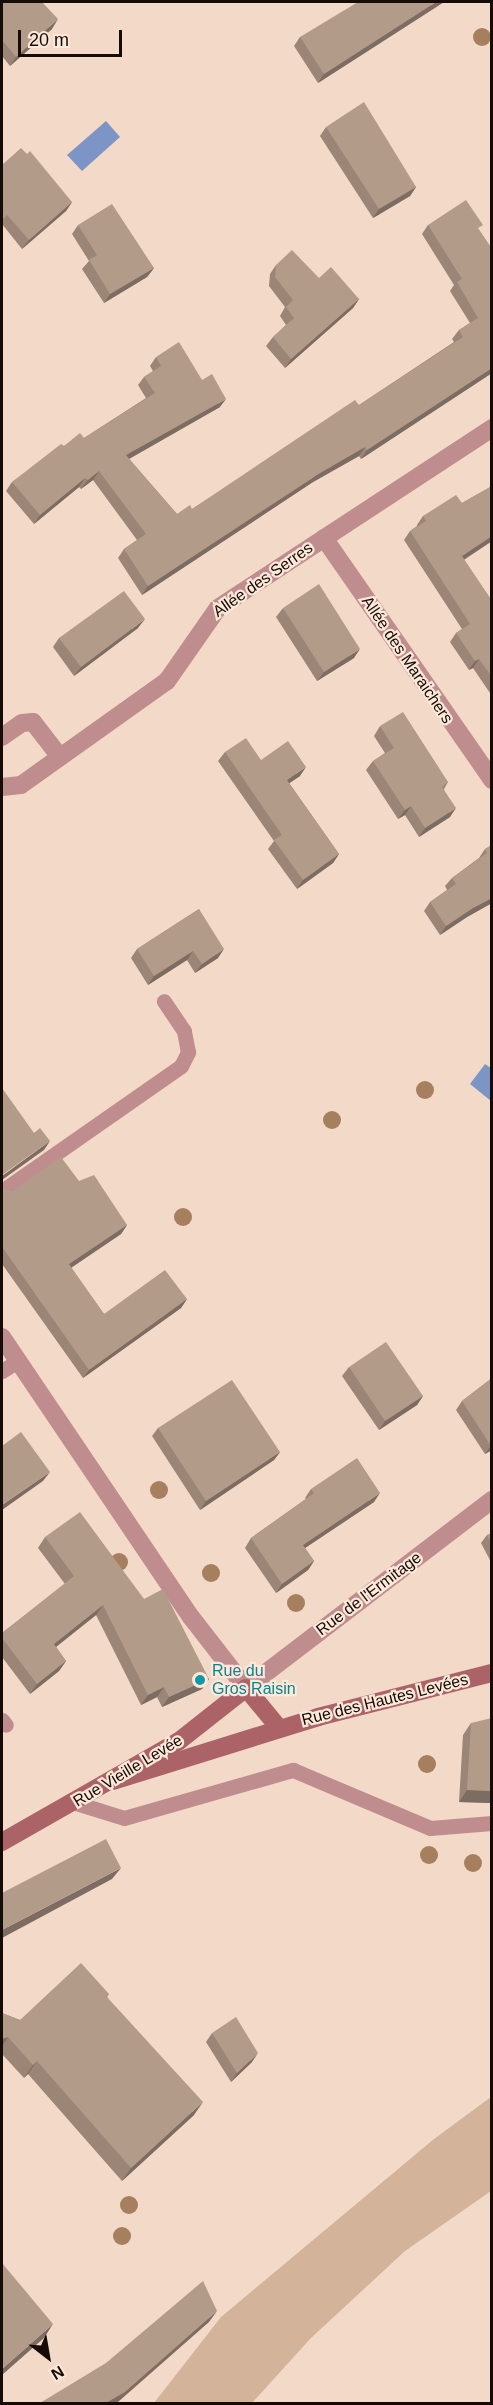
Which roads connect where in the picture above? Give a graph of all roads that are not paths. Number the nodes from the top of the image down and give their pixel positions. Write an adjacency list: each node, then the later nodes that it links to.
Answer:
1 (492, 429): 2 (street, Allée des Serres)
2 (324, 538): 4 (street, Allée des Serres); 5 (street, Allée des Maraichers)
3 (2, 737): 4 (street)
4 (60, 757): 6 (street, Allée des Serres)
5 (492, 780)
6 (2, 787)
7 (164, 1000): 8 (lane)
8 (2, 1191)
9 (2, 1337): 10 (street)
10 (19, 1360): 11 (lane); 14 (street)
11 (2, 1371)
12 (492, 1500): 14 (street, Rue de l'Ermitage)
13 (492, 1673): 15 (street, Rue des Hautes Levées)
14 (246, 1688): 15 (street, Rue des Hautes Levées); 16 (street, Rue Vieille Levée)
15 (279, 1728): 16 (street, Rue des Hautes Levées)
16 (113, 1781): 17 (street, Rue Vieille Levée)
17 (76, 1803): 18 (lane); 19 (street, Rue Vieille Levée)
18 (492, 1823)
19 (2, 1842)

